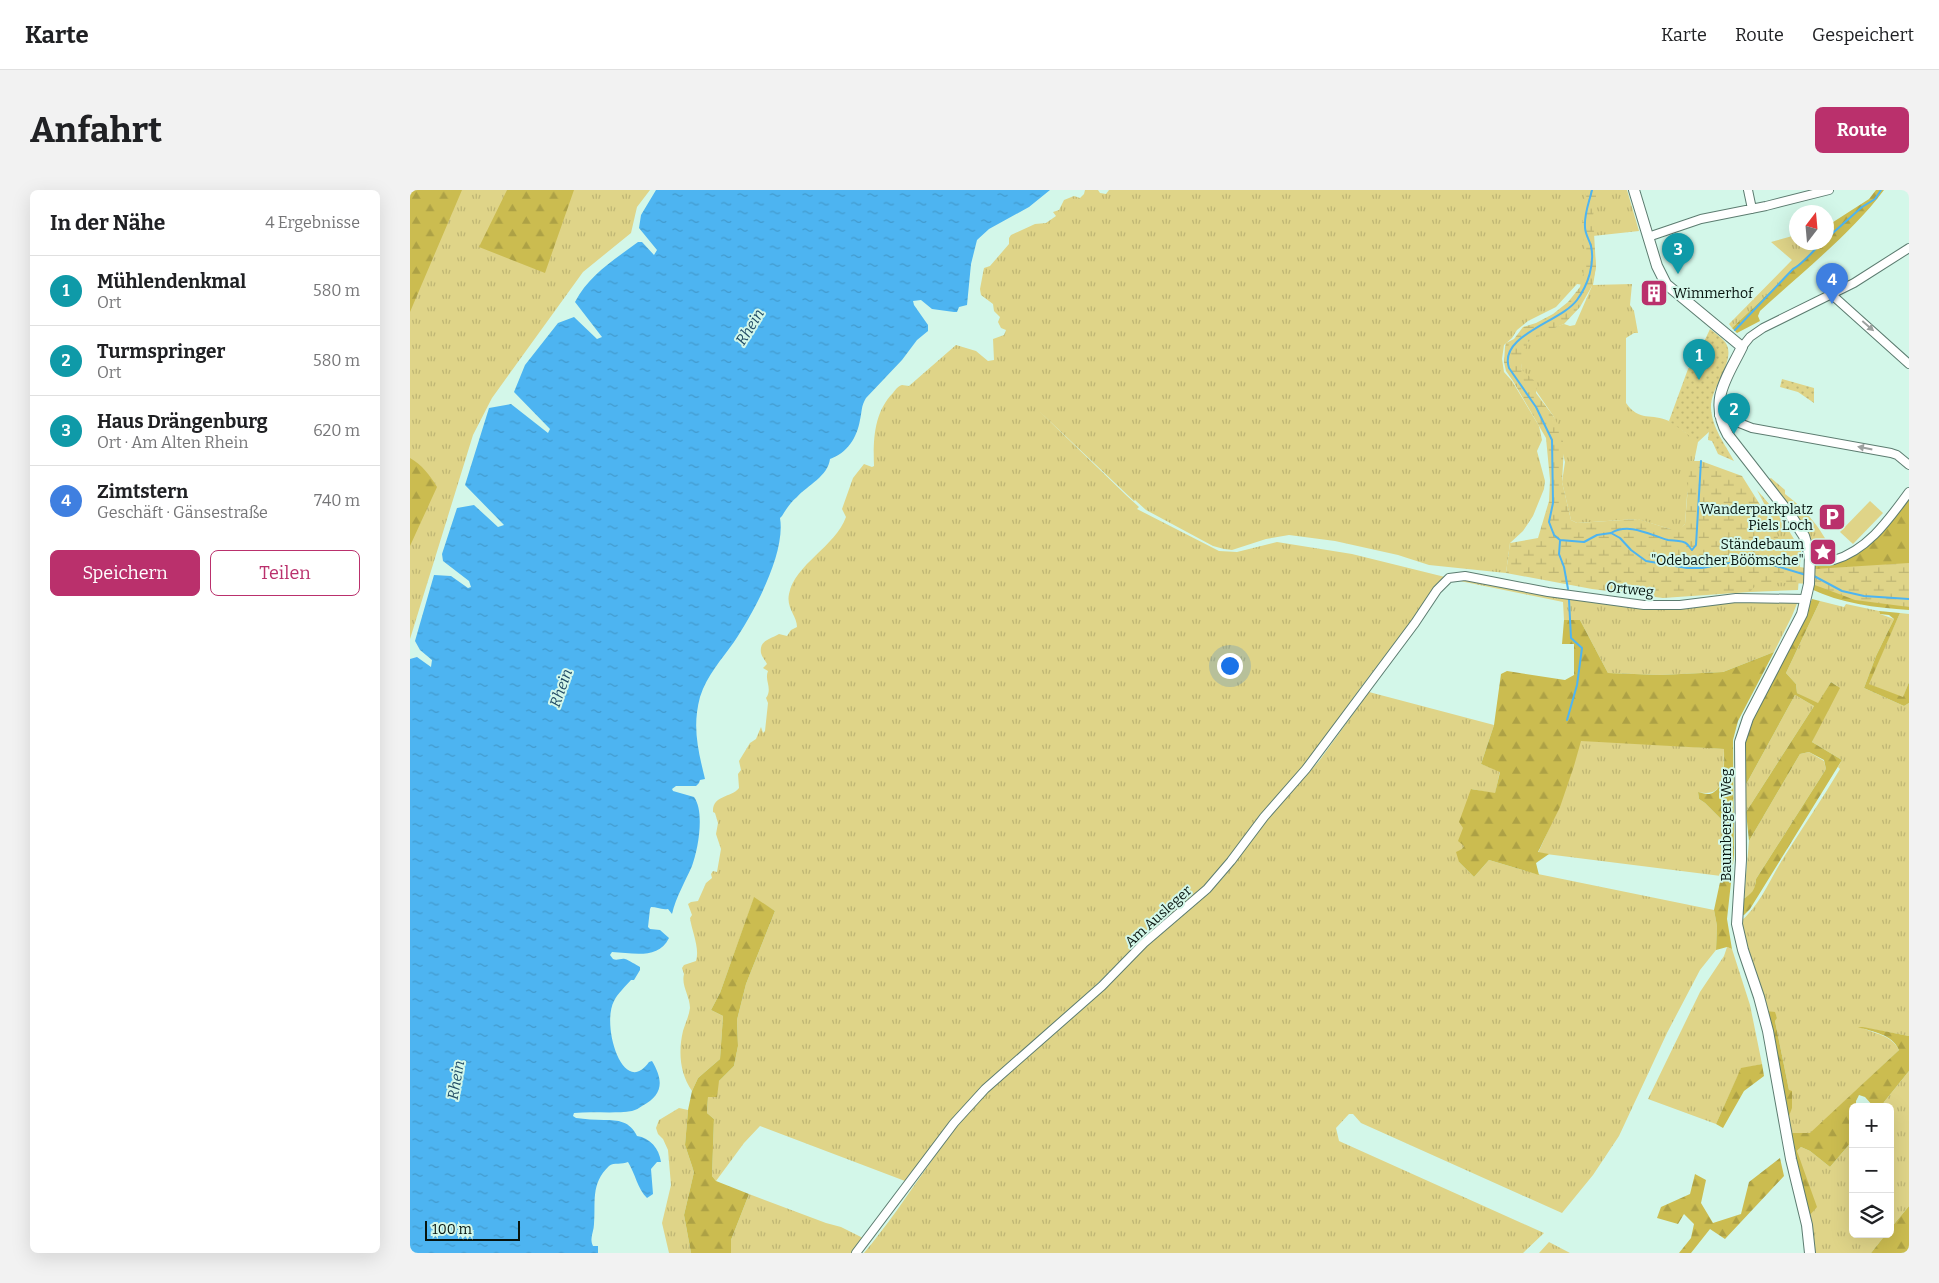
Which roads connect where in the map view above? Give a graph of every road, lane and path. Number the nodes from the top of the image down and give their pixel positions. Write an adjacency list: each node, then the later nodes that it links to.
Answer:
1 (1634, 190): 5 (street)
2 (1748, 190): 4 (street)
3 (1829, 190): 4 (street)
4 (1752, 209): 5 (street)
5 (1648, 237): 8 (street)
6 (1909, 248): 7 (street)
7 (1831, 294): 8 (street); 9 (street, one-way to 9)
8 (1742, 347): 10 (street)
9 (1909, 364)
10 (1719, 415): 11 (street, one-way to 10); 13 (street, Baumberger Weg)
11 (1909, 465)
12 (1909, 492): 13 (street)
13 (1810, 563): 15 (street, Baumberger Weg)
14 (1453, 577): 15 (street, Ortweg); 16 (street, Am Ausleger)
15 (1806, 599): 17 (street, Baumberger Weg)
16 (856, 1253)
17 (1810, 1253)

